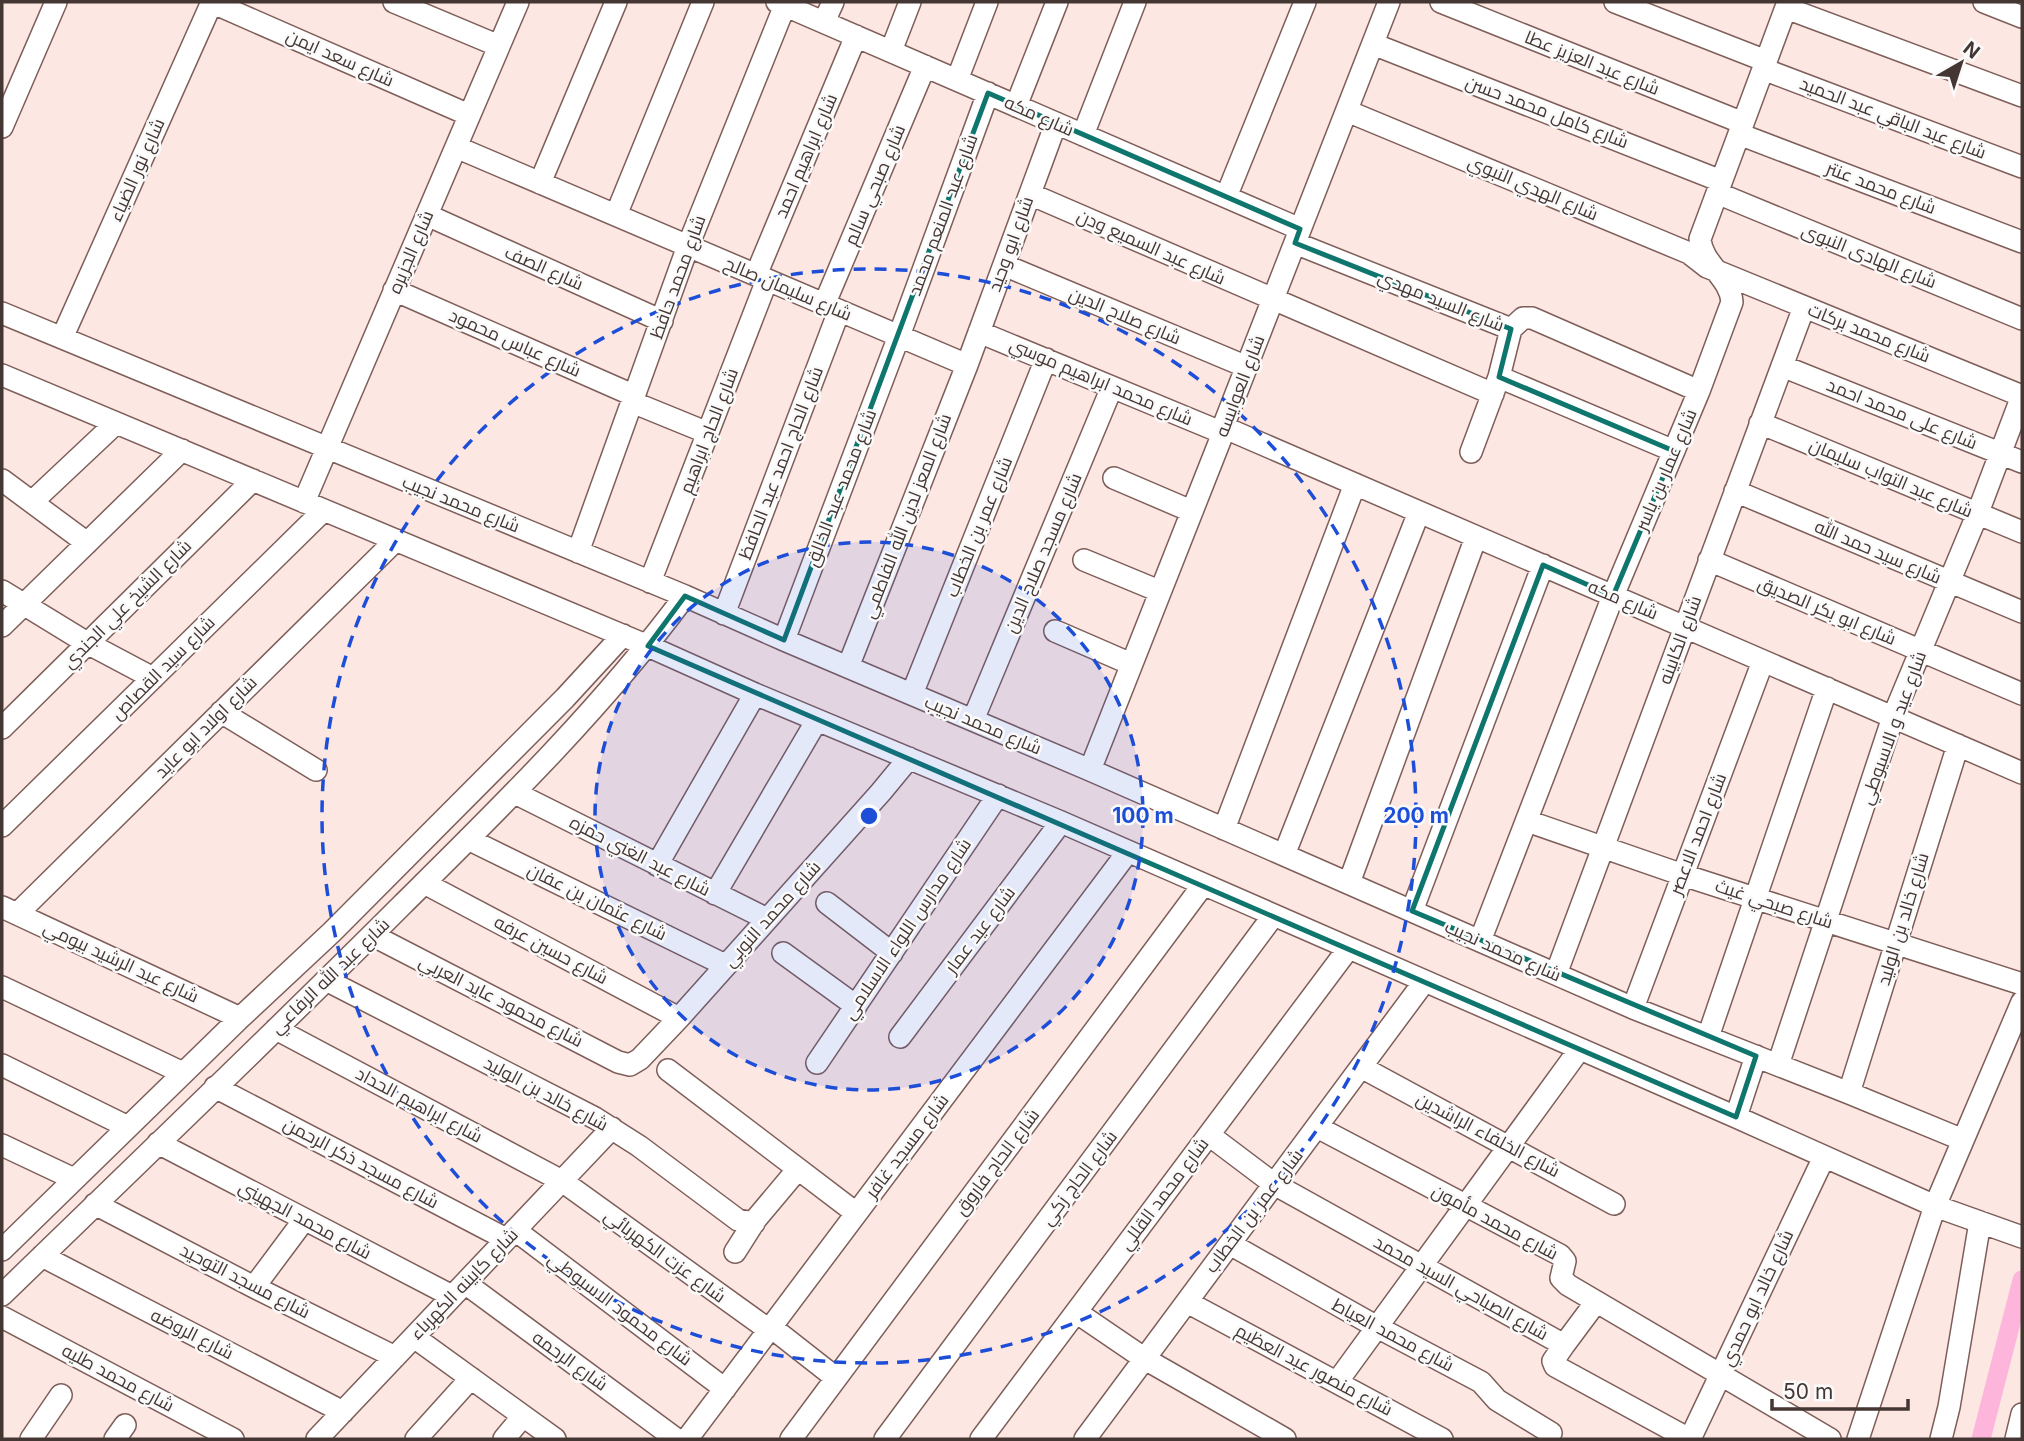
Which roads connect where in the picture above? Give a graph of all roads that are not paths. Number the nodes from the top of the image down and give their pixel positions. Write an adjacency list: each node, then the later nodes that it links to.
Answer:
1 (56, 2): 35 (street)
2 (212, 2): 19 (street, شارع سعد ايمن); 62 (street, شارع نور الضياء)
3 (394, 2): 24 (street)
4 (518, 2): 24 (street, شارع الجزيره)
5 (615, 2): 40 (street)
6 (704, 2): 45 (street)
7 (833, 2): 21 (street)
8 (909, 2): 25 (street)
9 (987, 2): 28 (street)
10 (1057, 2): 31 (street)
11 (1135, 2): 37 (street)
12 (1305, 2): 43 (street)
13 (1390, 2): 23 (street, شارع العوايسه)
14 (1441, 2): 36 (street, شارع عبد العزيز عطا)
15 (1615, 2): 26 (street, شارع عبد الباقي عبد الحميد)
16 (1984, 2): 20 (street)
17 (781, 3): 21 (street, شارع مكه); 48 (street, شارع محمد حافظ)
18 (1787, 5): 26 (street, شارع عمار بن ياسر); 30 (street)
19 (246, 9): 33 (street, شارع سعد ايمن)
20 (2022, 16)
21 (824, 22): 22 (street, شارع مكه)
22 (856, 36): 25 (street, شارع مكه); 51 (street, شارع ابراهيم احمد)
23 (1373, 44): 32 (street, شارع العوايسه); 41 (street, شارع كامل محمد حسن)
24 (499, 46): 33 (street, شارع الجزيره)
25 (891, 51): 27 (street, شارع مكه)
26 (1765, 65): 36 (street, شارع عمار بن ياسر); 39 (street, شارع عبد الباقي عبد الحميد)
27 (925, 66): 28 (street, شارع مكه); 55 (street, شارع صبحي سالم)
28 (957, 80): 29 (street, شارع مكه)
29 (988, 93): 31 (street, شارع مكه); 61 (street, شارع عبد المنعم محمد)
30 (2022, 96)
31 (1016, 106): 34 (street, شارع مكه)
32 (1347, 111): 46 (street, شارع العوايسه); 50 (street, شارع الهدي النبوي)
33 (469, 115): 38 (street, شارع الجزيره)
34 (1056, 123): 37 (street, شارع مكه); 42 (street, شارع ابو وحيد)
35 (2, 127)
36 (1741, 129): 41 (street, شارع عمار بن ياسر); 47 (street, شارع محمد عنتر)
37 (1083, 135): 43 (street, شارع مكه)
38 (456, 147): 40 (street, شارع سليمان صالح); 44 (street, شارع الجزيره)
39 (2022, 167)
40 (540, 183): 45 (street, شارع سليمان صالح)
41 (1719, 187): 50 (street, شارع عمار بن ياسر); 57 (street, شارع الهادى النبوى)
42 (1030, 194): 49 (street, شارع ابو وحيد); 53 (street, شارع عبد السميع ودن)
43 (1226, 197): 46 (street, شارع مكه)
44 (427, 215): 52 (street, شارع الجزيره); 58 (street, شارع الصف)
45 (616, 215): 48 (street, شارع سليمان صالح)
46 (1298, 236): 53 (street, شارع العوايسه); 59 (street, شارع السيد مهدي)
47 (2022, 242)
48 (688, 246): 51 (street, شارع سليمان صالح); 58 (street, شارع محمد حافظ)
49 (1004, 265): 60 (street, شارع ابو وحيد); 66 (street, شارع صلاح الدين)
50 (1716, 270): 54 (street, شارع محمد بركات); 70 (street, شارع عمار بن ياسر)
51 (762, 278): 55 (street, شارع سليمان صالح); 76 (street, شارع الحاج ابراهيم)
52 (394, 290): 72 (street, شارع عباس محمود); 77 (street, شارع الجزيره)
53 (1273, 300): 66 (street, شارع العوايسه); 68 (street, شارع عبد السميع ودن)
54 (1804, 307): 65 (street, شارع الكابينه); 71 (street, شارع محمد بركات)
55 (832, 308): 61 (street, شارع سليمان صالح); 109 (street, شارع الحاج احمد عبد الحافظ)
56 (2, 313): 62 (street, شارع محمد نجيب)
57 (2022, 319)
58 (662, 321): 72 (street, شارع محمد حافظ)
59 (1511, 329): 68 (street); 70 (street, شارع السيد مهدي)
60 (979, 331): 63 (street, شارع محمد ابراهيم موسي); 64 (street, شارع ابو وحيد)
61 (899, 336): 64 (street, شارع سليمان صالح); 114 (street, شارع محمد عبد الخالق)
62 (62, 338): 77 (street, شارع محمد نجيب)
63 (1046, 359): 69 (street, شارع محمد ابراهيم موسي); 124 (street, شارع عمر بن الخطاب)
64 (967, 365): 120 (street, شارع المعز لدين الله الفاطمي)
65 (1782, 366): 74 (street, شارع الكابينه); 81 (street, شارع على محمد احمد)
66 (1247, 367): 75 (street, شارع العوايسه)
67 (2, 375): 73 (street)
68 (1496, 385): 79 (street, شارع عبد السميع ودن); 80 (street)
69 (1112, 387): 75 (street, شارع محمد ابراهيم موسي); 129 (street, شارع مسجد صلاح الدين)
70 (1699, 391): 79 (street, شارع عمار بن ياسر)
71 (2022, 396): 81 (street, شارع عيد و الاسيوطي)
72 (634, 399): 76 (street, شارع عباس محمود); 97 (street, شارع محمد حافظ)
73 (116, 423): 78 (street); 88 (street)
74 (1760, 423): 87 (street, شارع الكابينه); 92 (street, شارع عبد التواب سليمان)
75 (1223, 430): 86 (street, شارع مكه); 90 (street, شارع العوايسه)
76 (708, 433): 101 (street, شارع الحاج ابراهيم)
77 (327, 448): 89 (street, شارع الجزيره); 97 (street, شارع محمد نجيب)
78 (182, 450): 85 (street); 96 (street)
79 (1674, 451): 106 (street, شارع عمار بن ياسر)
80 (1471, 452)
81 (2001, 453): 82 (street, شارع على محمد احمد); 92 (street, شارع عيد و الاسيوطي)
82 (2022, 462)
83 (1114, 478): 90 (street)
84 (2, 480): 88 (street)
85 (253, 480): 89 (street); 115 (street, شارع الشيخ علي الجندي)
86 (1354, 484): 91 (street, شارع مكه); 141 (street)
87 (1735, 491): 99 (street, شارع الكابينه); 102 (street, شارع سيد حمد الله)
88 (32, 502): 96 (street)
89 (314, 506): 95 (street); 121 (street, شارع سيد القصاص)
90 (1191, 511): 104 (street, شارع العوايسه)
91 (1419, 512): 94 (street, شارع مكه); 145 (street)
92 (1977, 514): 93 (street, شارع عبد التواب سليمان); 102 (street, شارع عيد و الاسيوطي)
93 (2022, 532)
94 (1476, 537): 100 (street, شارع مكه); 149 (street)
95 (396, 540): 113 (street); 126 (street, شارع اولاد ابو عايد)
96 (87, 543): 107 (street)
97 (578, 552): 101 (street, شارع محمد نجيب)
98 (1084, 560): 104 (street)
99 (1709, 561): 111 (street, شارع الكابينه); 117 (street, شارع ابو بكر الصديق)
100 (1543, 565): 106 (street, شارع مكه); 155 (street)
101 (650, 582): 105 (street, شارع محمد نجيب)
102 (1949, 582): 108 (street, شارع سيد حمد الله); 117 (street, شارع عيد و الاسيوطي)
103 (2, 591): 107 (street)
104 (1159, 591): 119 (street, شارع العوايسه)
105 (685, 596): 109 (street, شارع محمد نجيب); 116 (street, شارع عبد الله الرفاعي)
106 (1613, 596): 111 (street, شارع مكه); 138 (street, شارع عمار بن ياسر)
107 (23, 606): 110 (street); 115 (street)
108 (2022, 612)
109 (724, 614): 114 (street, شارع محمد نجيب)
110 (2, 626)
111 (1685, 627): 118 (street, شارع مكه); 143 (street, شارع الكابينه)
112 (1055, 631): 119 (street)
113 (623, 635): 116 (street); 174 (street, شارع عبد الله الرفاعي)
114 (784, 640): 120 (street, شارع محمد نجيب)
115 (88, 643): 121 (street); 130 (street, شارع الشيخ علي الجندي)
116 (648, 646): 123 (street); 136 (street, شارع عبد الله الرفاعي)
117 (1920, 651): 125 (street, شارع ابو بكر الصديق); 127 (street, شارع عيد و الاسيوطي)
118 (1763, 661): 122 (street, شارع مكه); 147 (street, شارع احمد الاعصر)
119 (1131, 664): 134 (street, شارع العوايسه)
120 (848, 667): 124 (street, شارع محمد نجيب)
121 (153, 678): 140 (street, شارع سيد القصاص)
122 (1827, 688): 127 (street, شارع مكه); 152 (street)
123 (755, 694): 128 (street); 146 (street)
124 (912, 694): 129 (street, شارع محمد نجيب)
125 (2022, 694)
126 (221, 712): 133 (street); 154 (street, شارع اولاد ابو عايد)
127 (1893, 717): 131 (street, شارع مكه); 158 (street, شارع عيد و الاسيوطي)
128 (817, 720): 132 (street); 151 (street)
129 (973, 720): 134 (street, شارع محمد نجيب)
130 (2, 728)
131 (1958, 745): 135 (street, شارع مكه); 161 (street, شارع خالد بن الوليد)
132 (909, 758): 137 (street); 157 (street, شارع محمد النوبي)
133 (316, 770)
134 (1090, 770): 141 (street, شارع محمد نجيب)
135 (2022, 773)
136 (515, 793): 142 (street, شارع عبد الله الرفاعي); 146 (street, شارع عبد الغني حمزه)
137 (998, 796): 139 (street); 164 (street, شارع مدارس اللواء الاسلامي)
138 (1527, 821): 143 (street, شارع صبحي غيث); 160 (street, شارع عمار بن ياسر)
139 (1061, 822): 144 (street); 177 (street, شارع عيد عمار)
140 (2, 826)
141 (1224, 829): 145 (street, شارع محمد نجيب)
142 (468, 839): 148 (street, شارع عبد الله الرفاعي); 165 (street, شارع عثمان بن عفان)
143 (1603, 848): 147 (street, شارع صبحي غيث); 166 (street, شارع الكابينه)
144 (1127, 853): 150 (street); 208 (street, شارع مسجد غافر)
145 (1284, 855): 149 (street, شارع محمد نجيب)
146 (657, 864): 151 (street, شارع عبد الغني حمزه)
147 (1683, 875): 152 (street, شارع صبحي غيث); 173 (street, شارع احمد الاعصر)
148 (424, 883): 159 (street, شارع عبد الله الرفاعي); 175 (street, شارع حسين عرفه)
149 (1349, 883): 155 (street, شارع محمد نجيب)
150 (1203, 886): 156 (street); 234 (street, شارع الحاج فاروق)
151 (715, 894): 157 (street, شارع عبد الغني حمزه)
152 (1755, 898): 158 (street, شارع صبحي غيث); 178 (street)
153 (827, 904): 164 (street)
154 (9, 910): 174 (street, شارع عبد الرشيد بيومي)
155 (1412, 911): 160 (street, شارع محمد نجيب)
156 (1273, 916): 162 (street); 251 (street, شارع الحاج زكي)
157 (767, 919): 165 (street, شارع محمد النوبي)
158 (1826, 921): 161 (street, شارع صبحي غيث); 184 (street, شارع عيد و الاسيوطي)
159 (372, 935): 167 (street, شارع عبد الله الرفاعي); 183 (street, شارع محمود عايد العربي)
160 (1480, 941): 166 (street, شارع محمد نجيب)
161 (1896, 943): 169 (street, شارع صبحي غيث); 189 (street, شارع خالد بن الوليد)
162 (1348, 949): 168 (street); 194 (street, شارع محمد القللي)
163 (783, 953): 172 (street)
164 (892, 953): 172 (street, شارع مدارس اللواء الاسلامي)
165 (725, 965): 175 (street, شارع محمد النوبي)
166 (1556, 974): 173 (street, شارع محمد نجيب)
167 (326, 980): 176 (street, شارع عبد الله الرفاعي); 193 (street, شارع خالد بن الوليد)
168 (1424, 982): 179 (street); 185 (street, شارع عمر بن الخطاب)
169 (2022, 984)
170 (2, 987): 187 (street)
171 (2022, 1002): 195 (street)
172 (856, 1006): 181 (street, شارع مدارس اللواء الاسلامي)
173 (1633, 1008): 178 (street, شارع محمد نجيب)
174 (240, 1017): 187 (street, شارع عبد الله الرفاعي)
175 (679, 1018): 183 (street, شارع محمد النوبي)
176 (276, 1029): 188 (street, شارع عبد الله الرفاعي); 202 (street, شارع ابراهيم الحداد)
177 (900, 1037)
178 (1708, 1037): 180 (street, شارع محمد نجيب)
179 (1579, 1050): 190 (street); 198 (street)
180 (1756, 1056): 184 (street, شارع محمد نجيب); 190 (street)
181 (817, 1063)
182 (2, 1065): 191 (street)
183 (630, 1065)
184 (1778, 1065): 189 (street, شارع محمد نجيب)
185 (1361, 1067): 192 (street, شارع عمر بن الخطاب); 198 (street, شارع الخلفاء الراشدين)
186 (668, 1070): 200 (street)
187 (183, 1073): 191 (street, شارع عبد الله الرفاعي)
188 (215, 1087): 196 (street, شارع عبد الله الرفاعي); 212 (street, شارع مسجد ذكر الرحمن)
189 (1849, 1093): 195 (street, شارع محمد نجيب)
190 (1736, 1117): 199 (street)
191 (128, 1127): 201 (street, شارع عبد الله الرفاعي)
192 (1317, 1127): 203 (street, شارع عمر بن الخطاب); 206 (street, شارع محمد مأمون)
193 (612, 1128): 202 (street, شارع كابينه الكهرباء); 210 (street, شارع خالد بن الوليد)
194 (1209, 1135): 203 (street, شارع الصباحي السيد محمد); 224 (street, شارع محمد القللي)
195 (1963, 1140): 207 (street)
196 (158, 1143): 204 (street, شارع عبد الله الرفاعي); 209 (street, شارع محمد الجهيني)
197 (2, 1145): 201 (street)
198 (1508, 1147): 205 (street, شارع الخلفاء الراشدين); 206 (street)
199 (1824, 1157): 207 (street); 232 (street, شارع خالد ابو حمدي)
200 (798, 1168): 208 (street); 210 (street)
201 (74, 1179): 213 (street, شارع عبد الله الرفاعي)
202 (562, 1181): 212 (street, شارع كابينه الكهرباء); 227 (street, شارع عزت الكهربائي)
203 (1274, 1184): 215 (street, شارع عمر بن الخطاب); 218 (street, شارع الصباحي السيد محمد)
204 (95, 1204): 217 (street, شارع عبد الله الرفاعي); 219 (street, شارع مسجد التوحيد)
205 (1614, 1204)
206 (1465, 1206): 218 (street); 223 (street, شارع محمد مأمون)
207 (1935, 1206): 211 (street); 258 (street)
208 (856, 1213): 227 (street, شارع مسجد غافر)
209 (304, 1220): 219 (street); 220 (street, شارع محمد الجهيني)
210 (754, 1223): 216 (street)
211 (1986, 1224): 214 (street); 259 (street)
212 (511, 1234): 220 (street, شارع كابينه الكهرباء); 236 (street, شارع محمود الاسيوطي)
213 (7, 1237)
214 (2022, 1237)
215 (1230, 1244): 222 (street, شارع عمر بن الخطاب); 226 (street, شارع محمد العياط)
216 (735, 1252)
217 (42, 1256): 221 (street, شارع عبد الله الرفاعي); 238 (street, شارع الروضه)
218 (1421, 1267): 226 (street); 229 (street, شارع الصباحي السيد محمد)
219 (254, 1287): 230 (street, شارع مسجد التوحيد)
220 (458, 1290): 228 (street, شارع كابينه الكهرباء); 248 (street, شارع الرحمه)
221 (2, 1295)
222 (1187, 1302): 231 (street, شارع عمر بن الخطاب); 235 (street, شارع منصور عبد العظيم)
223 (1596, 1302): 229 (street); 232 (street, شارع محمد مأمون)
224 (1076, 1312): 231 (street); 252 (street, شارع محمد القللي)
225 (2, 1317): 243 (street, شارع محمد طليه)
226 (1377, 1327): 235 (street); 241 (street, شارع محمد العياط)
227 (770, 1329): 234 (street, شارع عزت الكهربائي); 236 (street, شارع مسجد غافر)
228 (414, 1336): 230 (street, شارع كابينه الكهرباء); 233 (street)
229 (1564, 1345): 256 (street, شارع الصباحي السيد محمد)
230 (395, 1357): 238 (street, شارع كابينه الكهرباء)
231 (1144, 1359): 253 (street, شارع عمر بن الخطاب); 254 (street)
232 (1721, 1375): 256 (street, شارع خالد ابو حمدي); 257 (street, شارع محمد مأمون)
233 (471, 1378): 240 (street); 245 (street)
234 (836, 1378): 250 (street, شارع الحاج فاروق)
235 (1336, 1382): 255 (street, شارع منصور عبد العظيم)
236 (724, 1389): 249 (street, شارع مسجد غافر)
237 (61, 1395): 242 (street)
238 (343, 1412): 244 (street, شارع كابينه الكهرباء)
239 (2022, 1414): 260 (street)
240 (523, 1416): 246 (street); 247 (street)
241 (1551, 1433)
242 (31, 1439)
243 (233, 1439)
244 (317, 1439)
245 (416, 1439)
246 (503, 1439)
247 (555, 1439)
248 (676, 1439)
249 (687, 1439)
250 (791, 1439)
251 (885, 1439)
252 (981, 1439)
253 (1084, 1439)
254 (1285, 1439)
255 (1442, 1439)
256 (1689, 1439)
257 (1830, 1439)
258 (1858, 1439)
259 (1941, 1439)
260 (2016, 1439)

